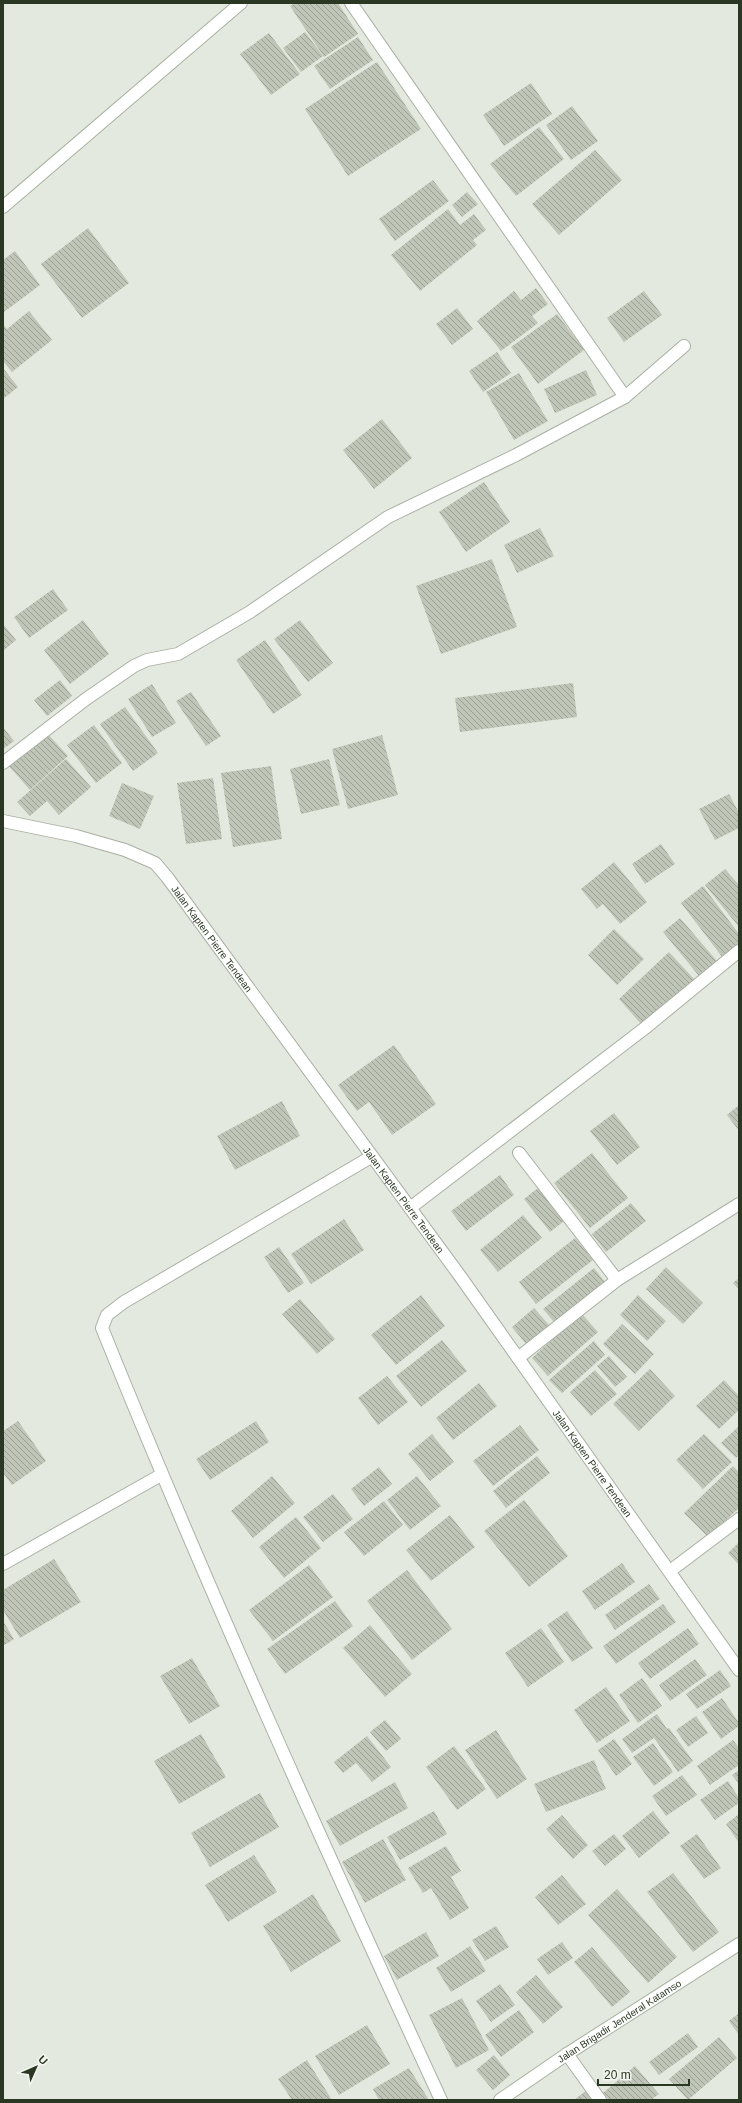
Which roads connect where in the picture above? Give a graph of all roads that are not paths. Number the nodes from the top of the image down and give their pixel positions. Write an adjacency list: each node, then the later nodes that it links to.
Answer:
1 (241, 3): 3 (street)
2 (350, 3): 5 (street)
3 (3, 207)
4 (684, 346): 5 (street)
5 (625, 397): 6 (street)
6 (3, 764)
7 (3, 821): 10 (street, Jalan Kapten Pierre Tendean)
8 (739, 951): 12 (street)
9 (519, 1153): 13 (street)
10 (372, 1157): 12 (street, Jalan Kapten Pierre Tendean); 15 (street)
11 (739, 1204): 13 (street)
12 (410, 1208): 14 (street, Jalan Kapten Pierre Tendean)
13 (617, 1280): 14 (street)
14 (518, 1358): 18 (street, Jalan Kapten Pierre Tendean)
15 (161, 1475): 17 (street); 22 (street)
16 (739, 1518): 18 (street)
17 (3, 1564)
18 (670, 1571): 19 (street, Jalan Kapten Pierre Tendean)
19 (739, 1670)
20 (739, 1944): 21 (street, Jalan Brigadir Jenderal Katamso)
21 (567, 2054): 23 (street, Jalan Brigadir Jenderal Katamso); 24 (street)
22 (441, 2100)
23 (500, 2100)
24 (600, 2100)

